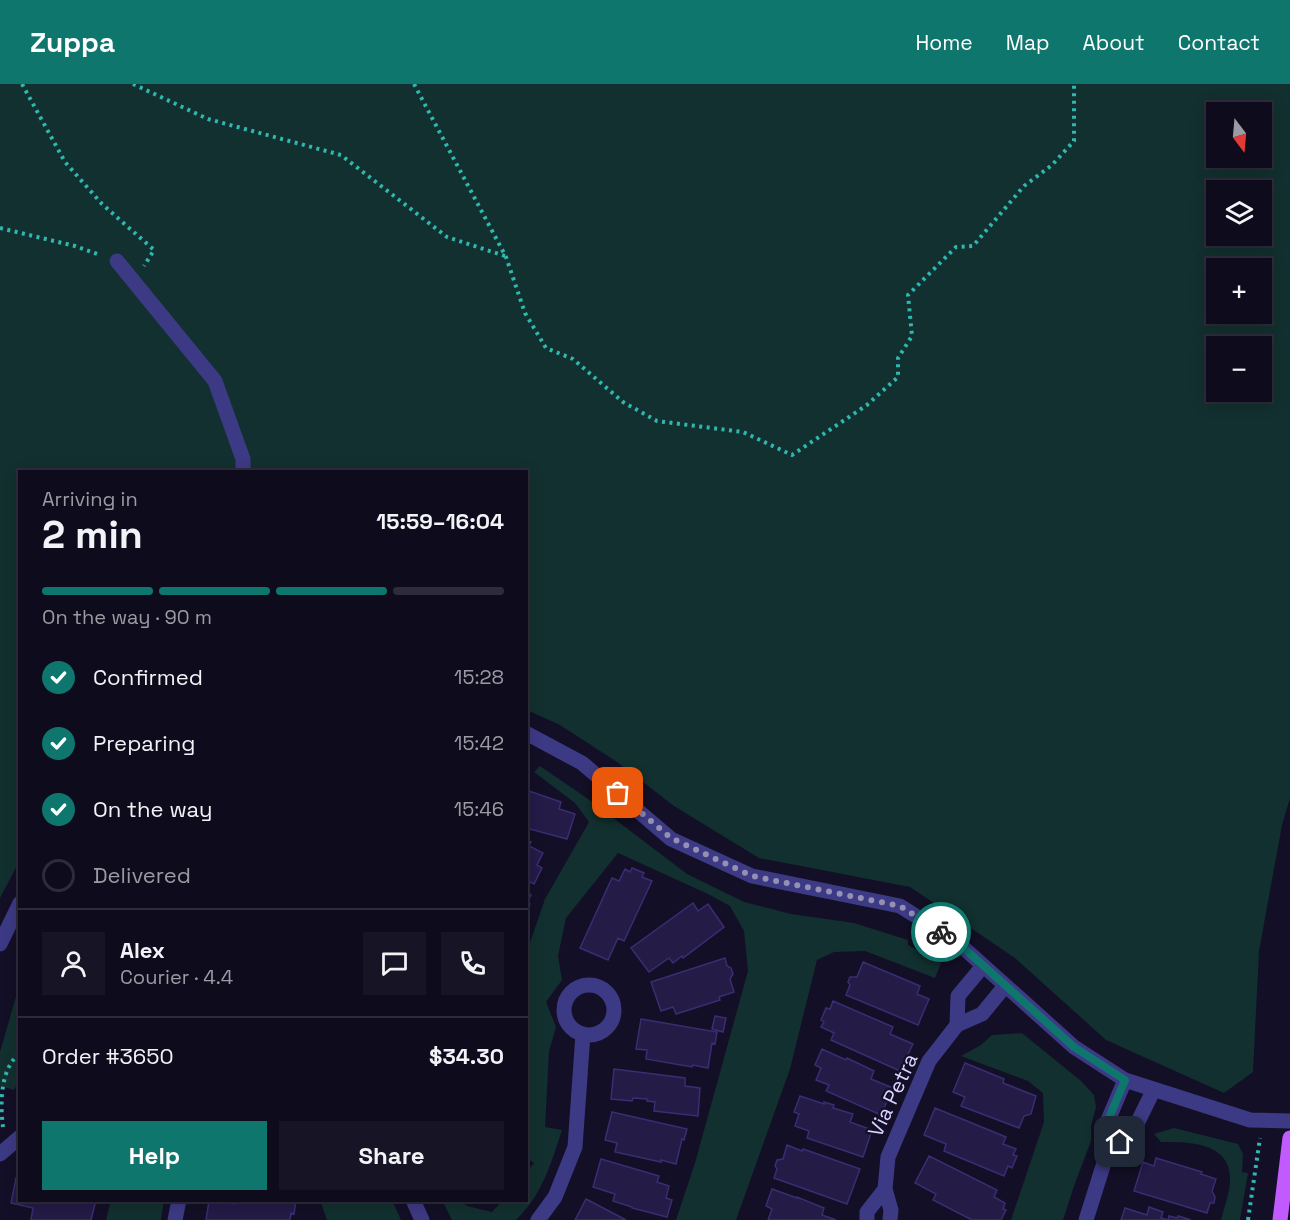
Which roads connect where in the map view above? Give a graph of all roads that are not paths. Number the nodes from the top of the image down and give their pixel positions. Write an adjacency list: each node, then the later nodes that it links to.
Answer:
1 (117, 261): 2 (street)
2 (243, 470)
3 (528, 734): 6 (street)
4 (18, 907): 5 (street)
5 (0, 944)
6 (983, 966): 7 (street); 8 (street)
7 (1005, 986): 8 (street, Via Petra); 10 (street)
8 (957, 1025): 17 (street, Via Petra)
9 (583, 1034): 22 (street)
10 (1125, 1080): 11 (street); 15 (street)
11 (1154, 1089): 12 (street); 15 (street)
12 (1290, 1120)
13 (1290, 1138): 26 (main road)
14 (16, 1140): 16 (street)
15 (1109, 1147): 25 (street)
16 (0, 1154)
17 (885, 1189): 23 (street); 24 (street, Via Petra)
18 (179, 1202): 20 (street)
19 (414, 1202): 21 (street)
20 (175, 1220)
21 (422, 1220)
22 (538, 1220)
23 (867, 1220)
24 (890, 1220)
25 (1086, 1220)
26 (1280, 1220)

